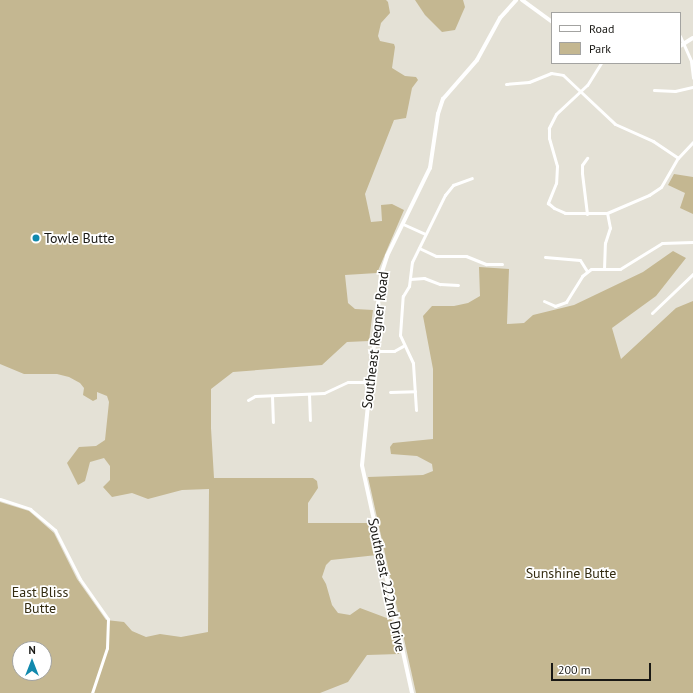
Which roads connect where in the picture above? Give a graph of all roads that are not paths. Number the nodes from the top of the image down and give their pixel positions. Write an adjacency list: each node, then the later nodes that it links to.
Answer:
1 (516, 0): 18 (main road, Southeast Regner Road)
2 (522, 0): 3 (main road)
3 (551, 21)
4 (693, 38): 5 (main road)
5 (682, 45): 7 (street)
6 (600, 64): 11 (street)
7 (693, 78)
8 (506, 84): 11 (street)
9 (693, 87): 10 (street)
10 (654, 90)
11 (582, 92): 14 (street); 17 (street)
12 (693, 142): 14 (street)
13 (587, 158): 17 (street)
14 (678, 158): 16 (street)
15 (472, 178): 19 (street)
16 (607, 212): 17 (street); 24 (street)
17 (587, 214)
18 (403, 224): 19 (street); 32 (main road, Southeast Regner Road)
19 (426, 234): 21 (street)
20 (693, 242): 24 (street)
21 (419, 248): 23 (street); 27 (street)
22 (545, 257): 25 (street)
23 (502, 264)
24 (604, 269): 25 (street)
25 (587, 272): 29 (street)
26 (693, 274): 30 (street)
27 (410, 279): 28 (street); 31 (street)
28 (458, 285)
29 (544, 301)
30 (652, 313)
31 (403, 346): 32 (street); 34 (street)
32 (373, 351): 33 (main road, Southeast Regner Road)
33 (369, 382): 36 (street); 42 (main road, Southeast Regner Road)
34 (415, 391): 35 (street); 39 (street)
35 (390, 392)
36 (309, 394): 37 (street); 40 (street)
37 (272, 396): 38 (street); 41 (street)
38 (248, 400)
39 (416, 410)
40 (310, 420)
41 (273, 422)
42 (363, 476): 45 (main road, Southeast 222nd Drive)
43 (0, 499): 44 (street)
44 (92, 693)
45 (412, 693)

